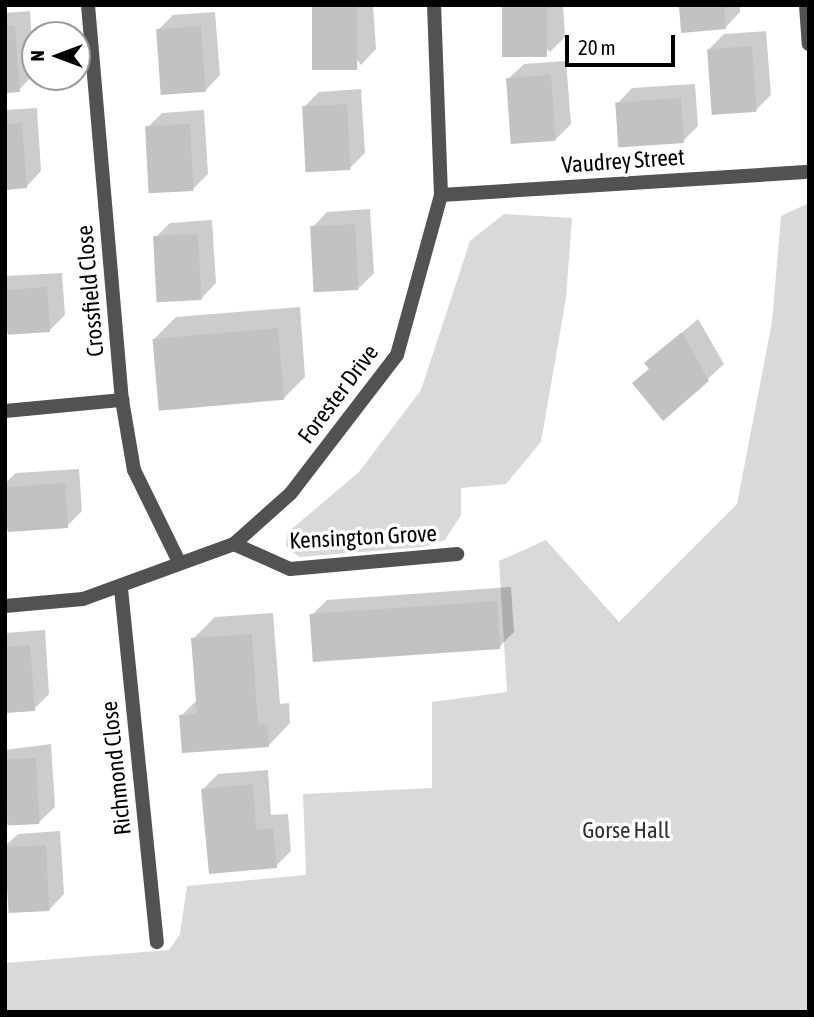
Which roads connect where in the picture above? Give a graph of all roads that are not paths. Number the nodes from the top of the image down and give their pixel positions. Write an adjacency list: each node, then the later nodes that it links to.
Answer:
1 (88, 5): 7 (street, Crossfield Close)
2 (434, 5): 6 (street, Forester Drive)
3 (806, 5): 4 (street)
4 (809, 44)
5 (809, 172): 6 (street, Vaudrey Street)
6 (441, 195): 9 (street, Forester Drive)
7 (122, 400): 8 (street); 11 (street, Crossfield Close)
8 (5, 411)
9 (234, 544): 10 (street, Kensington Grove); 11 (street, Forester Drive)
10 (457, 554)
11 (179, 562): 12 (street, Forester Drive)
12 (121, 589): 13 (street, Forester Drive); 14 (street, Richmond Close)
13 (5, 606)
14 (156, 942)

